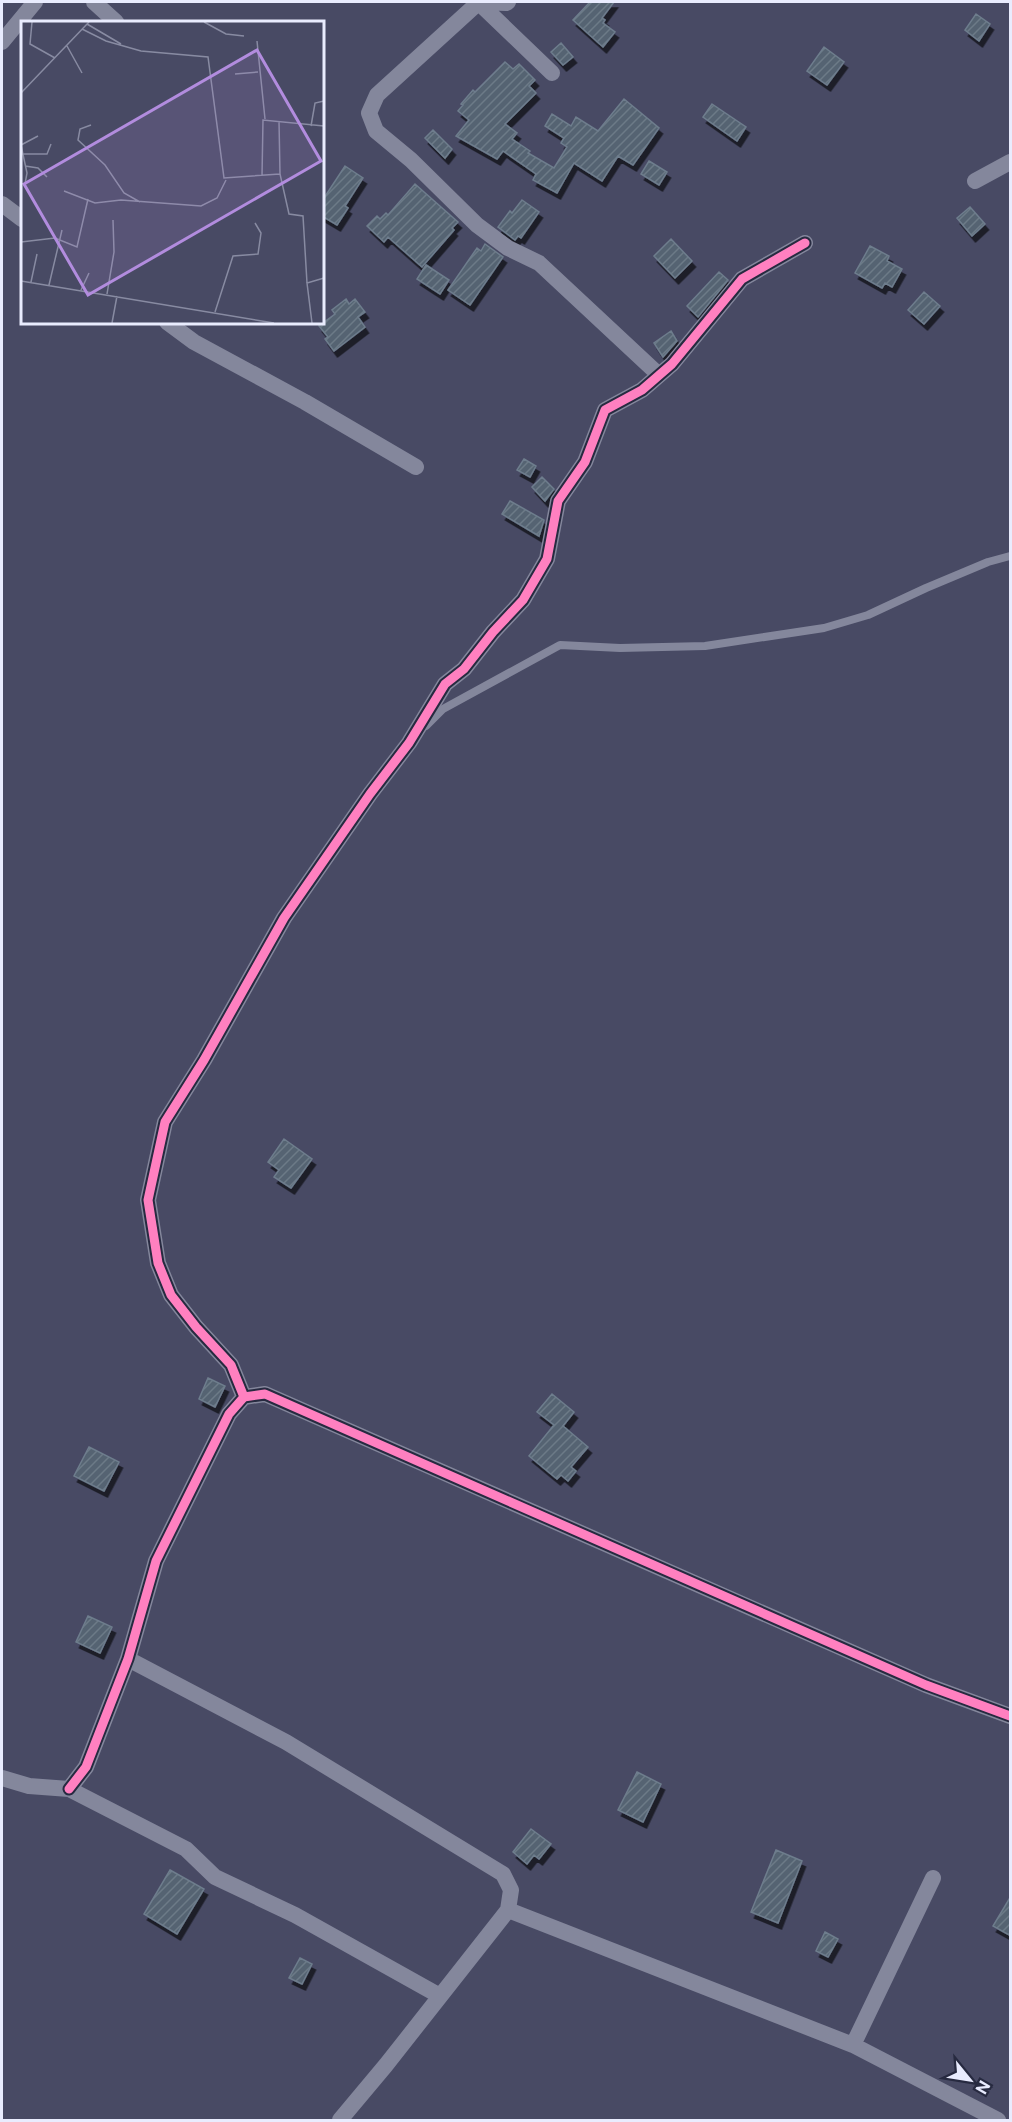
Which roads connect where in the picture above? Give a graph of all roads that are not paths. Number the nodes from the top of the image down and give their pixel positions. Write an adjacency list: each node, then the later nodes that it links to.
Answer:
1 (35, 2): 6 (street)
2 (94, 2): 5 (street)
3 (478, 2): 4 (street); 7 (street); 14 (street)
4 (508, 2)
5 (115, 21)
6 (2, 42)
7 (552, 73)
8 (1011, 162): 9 (street)
9 (975, 181)
10 (2, 204): 11 (street)
11 (21, 218)
12 (805, 243): 14 (street)
13 (170, 324): 15 (street)
14 (658, 374): 17 (street)
15 (416, 466)
16 (1011, 556): 17 (lane)
17 (409, 743): 18 (street)
18 (244, 1397): 19 (street); 20 (street)
19 (128, 1659): 22 (street); 24 (street)
20 (1011, 1716)
21 (2, 1778): 22 (street)
22 (69, 1789): 25 (street)
23 (933, 1878): 26 (street)
24 (508, 1910): 25 (street); 26 (street)
25 (440, 1996): 27 (street)
26 (853, 2045): 28 (street)
27 (340, 2121)
28 (998, 2121)

